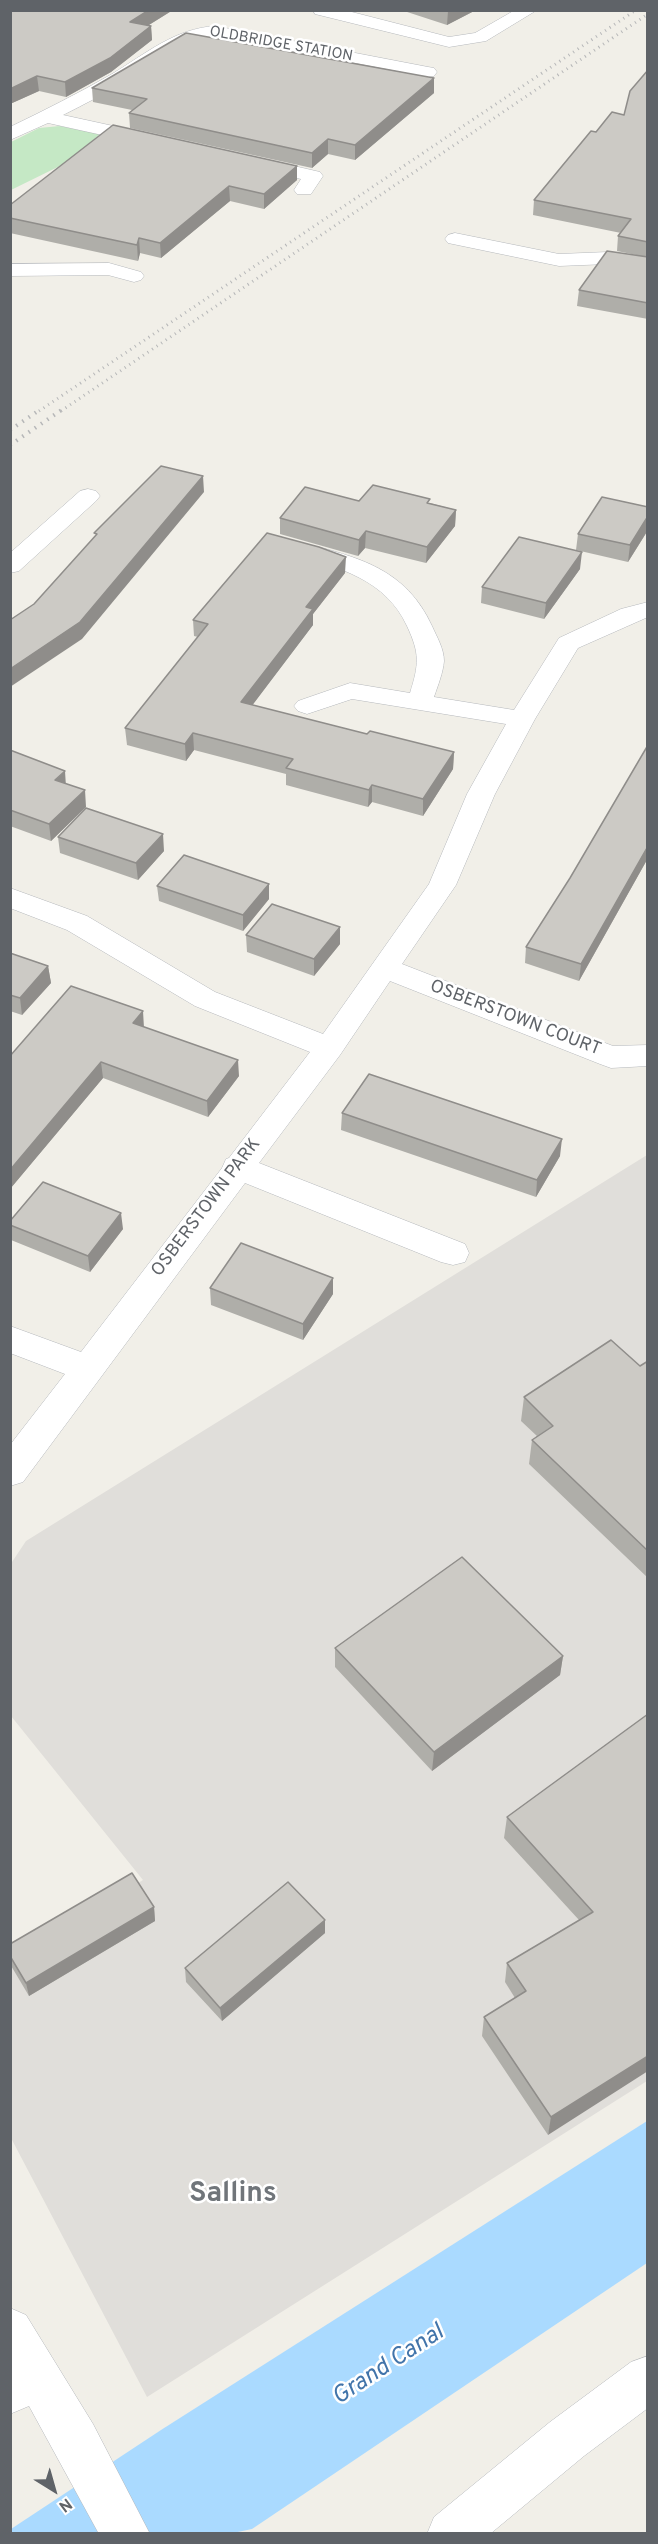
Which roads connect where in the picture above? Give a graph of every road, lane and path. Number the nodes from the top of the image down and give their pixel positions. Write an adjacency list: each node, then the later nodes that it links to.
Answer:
1 (321, 10): 2 (street)
2 (530, 10)
3 (428, 72): 4 (street, OLDBRIDGE STATION)
4 (47, 117): 5 (street, OLDBRIDGE STATION); 6 (street)
5 (10, 135)
6 (175, 145)
7 (232, 158): 8 (street)
8 (304, 190)
9 (455, 239): 10 (street)
10 (648, 265)
11 (10, 270): 12 (street)
12 (134, 276)
13 (88, 496): 15 (street)
14 (283, 545): 17 (street)
15 (10, 566)
16 (648, 609): 19 (street, OSBERSTOWN PARK)
17 (420, 702): 18 (street); 19 (street)
18 (307, 706)
19 (522, 719): 21 (street, OSBERSTOWN PARK)
20 (10, 897): 22 (street)
21 (384, 968): 22 (street, OSBERSTOWN PARK); 23 (street, OSBERSTOWN COURT)
22 (329, 1048): 24 (street, OSBERSTOWN PARK)
23 (648, 1055)
24 (237, 1167): 25 (street); 27 (street, OSBERSTOWN PARK)
25 (453, 1253)
26 (10, 1339): 27 (street)
27 (87, 1368): 28 (street, OSBERSTOWN PARK)
28 (10, 1472)
29 (10, 2331): 31 (street)
30 (648, 2379): 33 (street)
31 (23, 2384): 32 (street)
32 (126, 2534)
33 (451, 2534)

